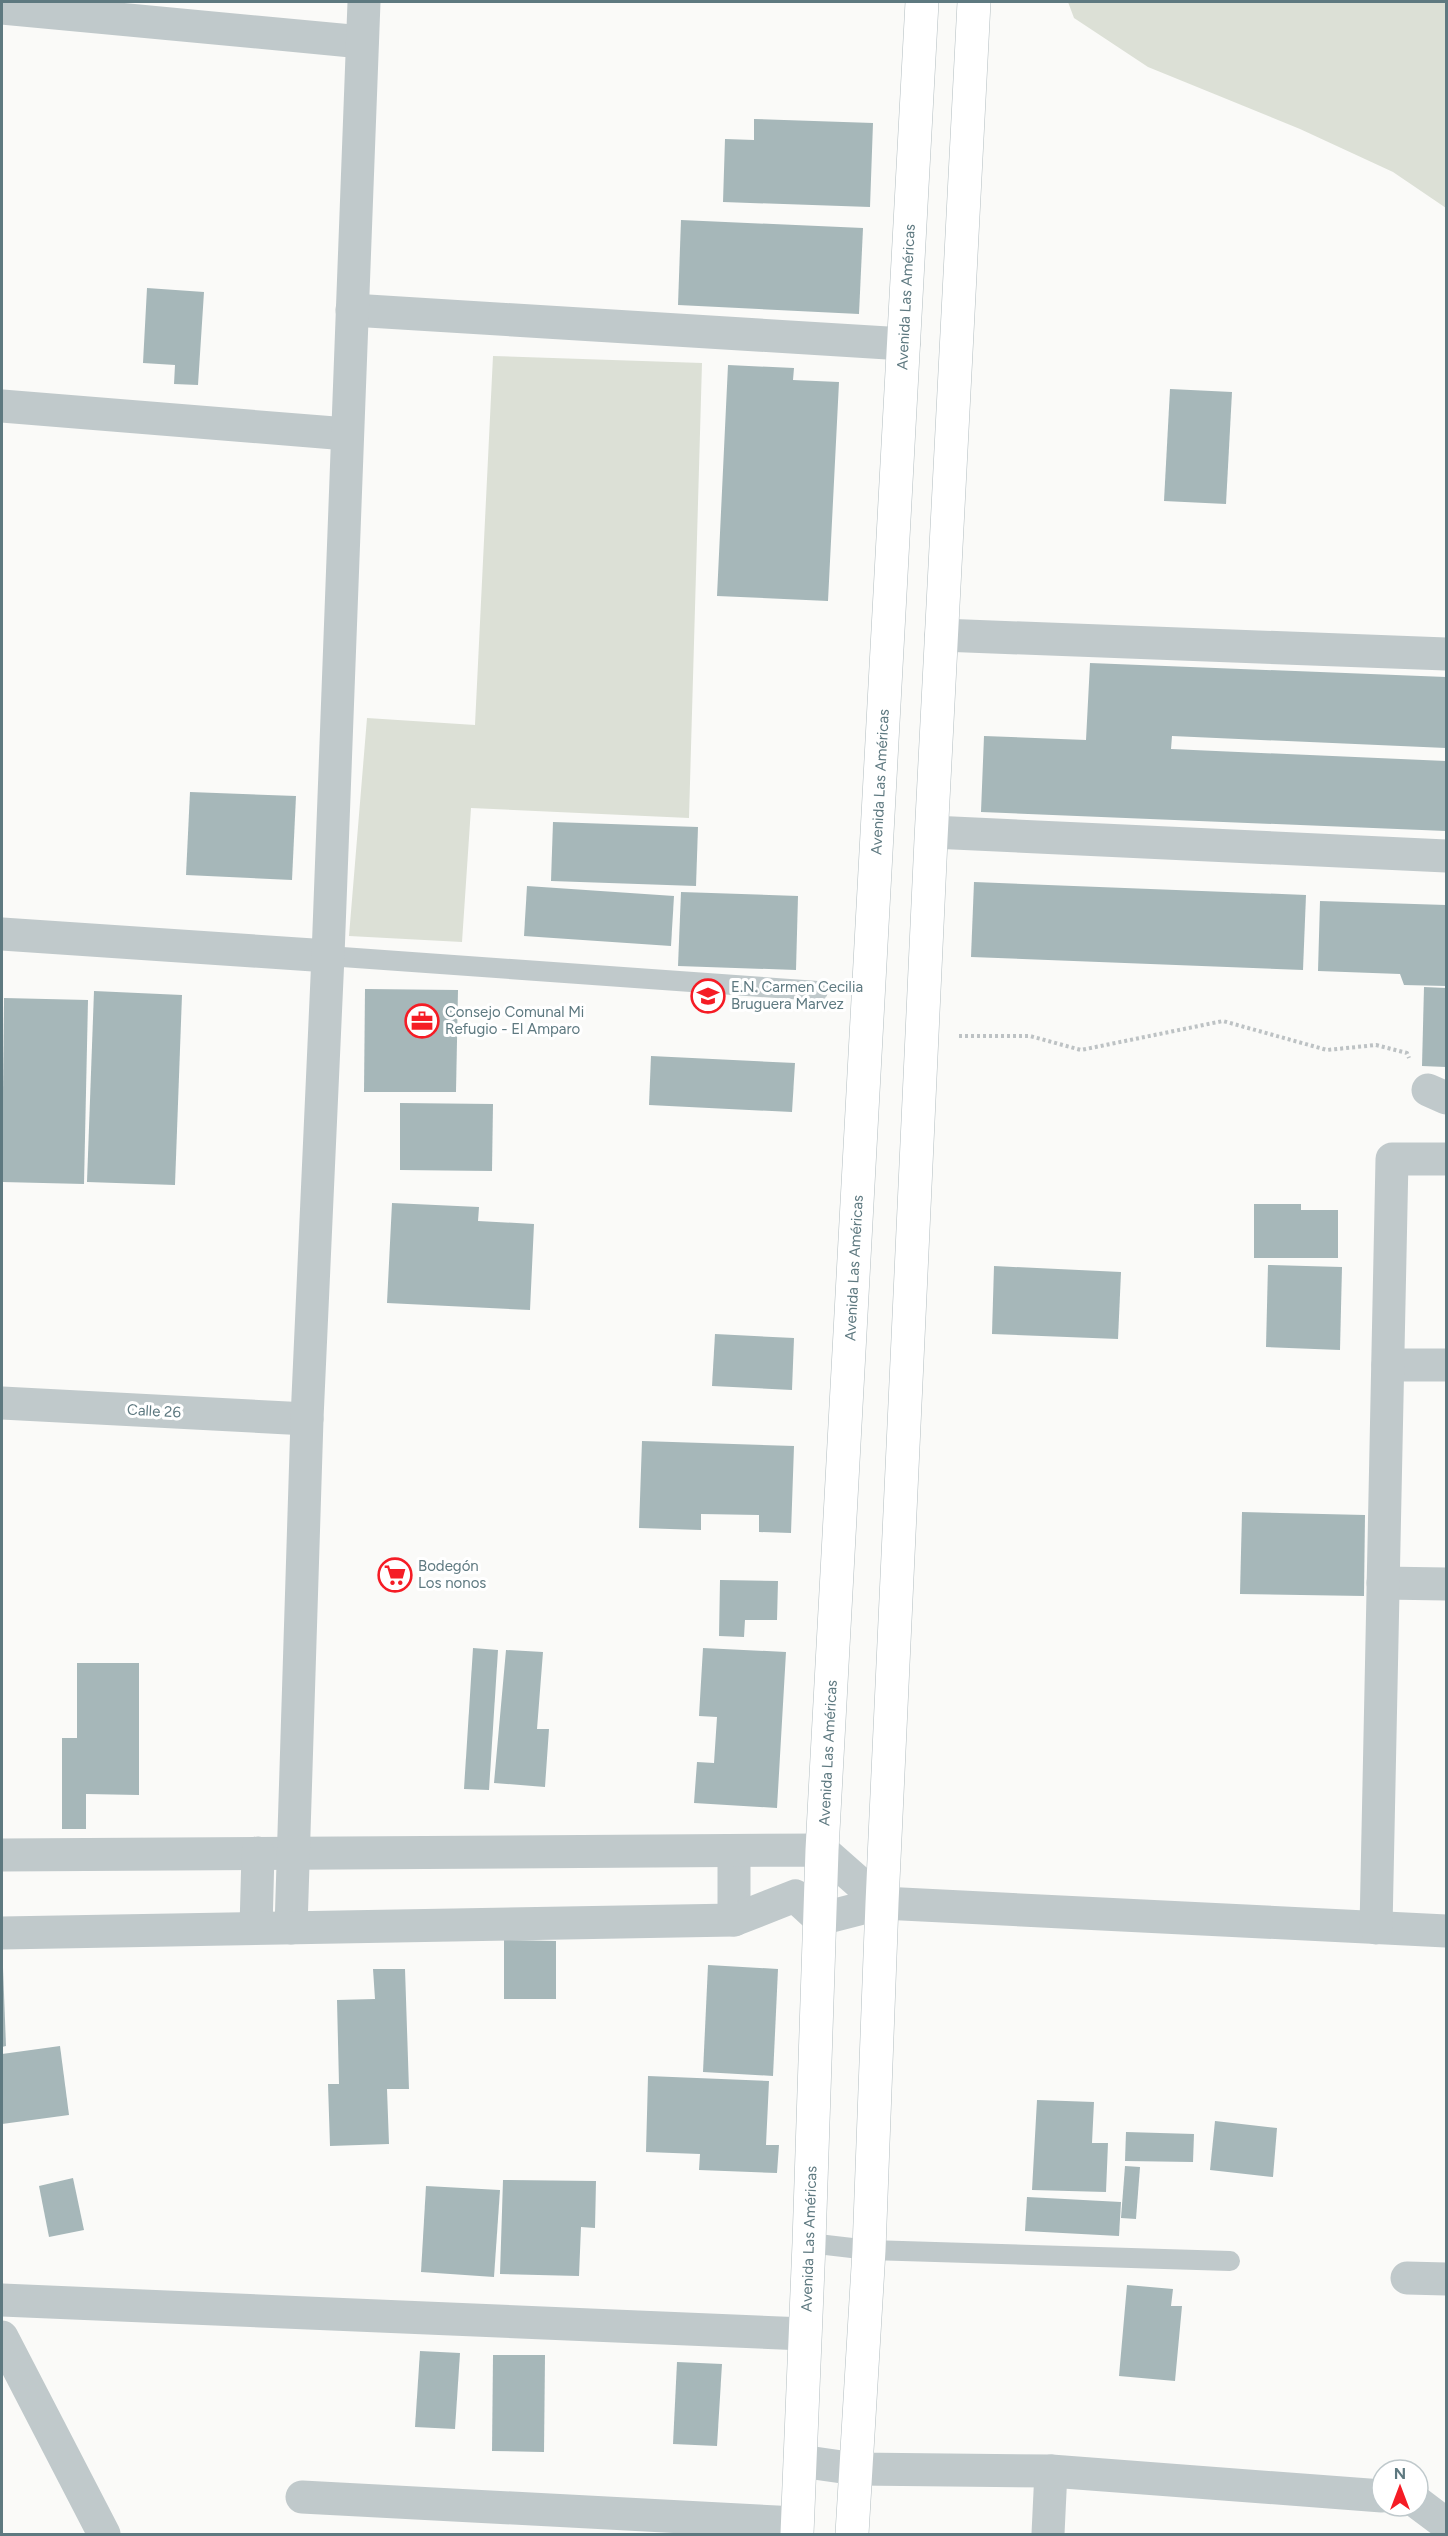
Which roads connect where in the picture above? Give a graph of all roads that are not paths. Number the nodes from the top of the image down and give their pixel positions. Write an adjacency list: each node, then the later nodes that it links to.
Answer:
1 (364, 2): 6 (street)
2 (922, 2): 8 (main road, Avenida Las Américas)
3 (974, 2): 11 (main road)
4 (2, 8): 5 (street)
5 (99, 10): 6 (street)
6 (362, 42): 7 (street)
7 (352, 310): 8 (street); 10 (street)
8 (904, 344): 25 (main road, Avenida Las Américas)
9 (2, 406): 10 (street)
10 (347, 434): 16 (street)
11 (941, 635): 12 (street); 13 (main road)
12 (1446, 654)
13 (932, 832): 14 (street); 30 (main road)
14 (1446, 856)
15 (2, 934): 16 (street)
16 (328, 956): 17 (lane); 22 (street)
17 (818, 992)
18 (1446, 1159): 19 (street)
19 (1388, 1365): 20 (street); 23 (street)
20 (1446, 1365)
21 (2, 1403): 22 (street, Calle 26)
22 (307, 1419): 27 (street)
23 (1383, 1583): 24 (street); 35 (street)
24 (1446, 1584)
25 (822, 1850): 26 (street); 30 (street); 31 (main road, Avenida Las Américas)
26 (734, 1851): 27 (street); 32 (street)
27 (292, 1852): 28 (street); 33 (street)
28 (258, 1853): 29 (street); 34 (street)
29 (2, 1855)
30 (882, 1903): 31 (street); 35 (street); 39 (main road)
31 (820, 1919): 32 (street); 38 (main road, Avenida Las Américas)
32 (734, 1920): 33 (street)
33 (291, 1928): 34 (street)
34 (256, 1929): 37 (street)
35 (1376, 1929): 36 (street)
36 (1446, 1931)
37 (2, 1933)
38 (809, 2243): 39 (lane); 44 (main road, Avenida Las Américas)
39 (869, 2250): 40 (lane); 47 (main road)
40 (1230, 2261)
41 (1407, 2278): 42 (street)
42 (1446, 2279)
43 (2, 2300): 44 (street)
44 (805, 2334): 46 (main road, Avenida Las Américas)
45 (2, 2337): 54 (street)
46 (800, 2461): 47 (street); 53 (main road, Avenida Las Américas)
47 (856, 2469): 48 (street); 55 (main road)
48 (1051, 2471): 49 (street); 56 (street)
49 (1370, 2495)
50 (302, 2497): 53 (street)
51 (1430, 2512): 52 (street)
52 (1446, 2524)
53 (797, 2529)
54 (104, 2535)
55 (852, 2535)
56 (1048, 2535)

